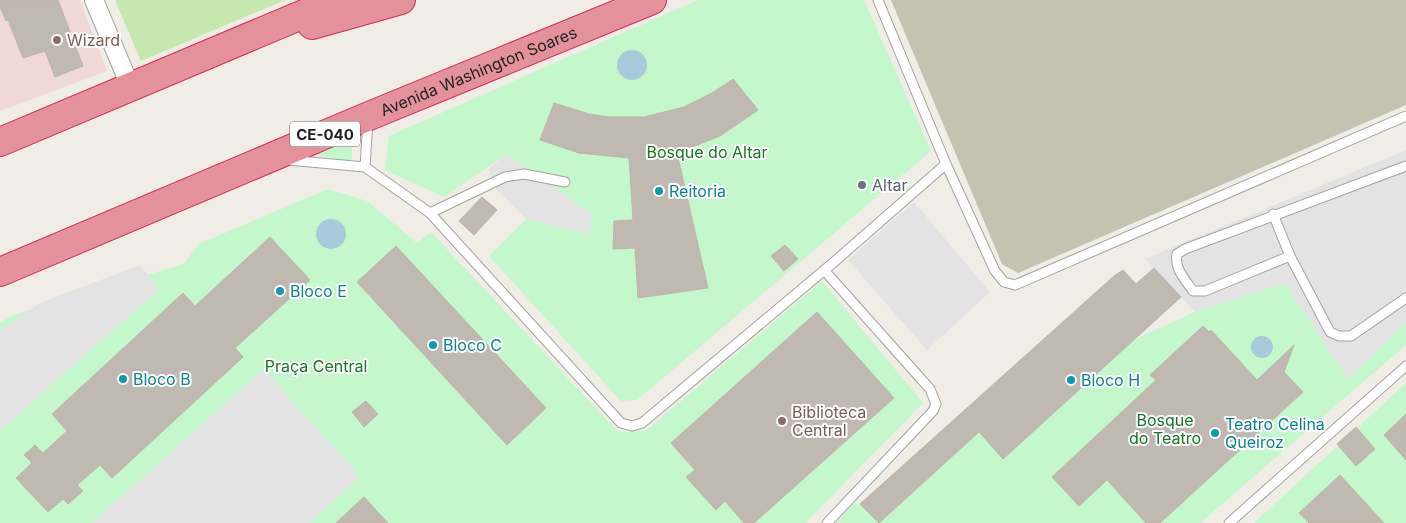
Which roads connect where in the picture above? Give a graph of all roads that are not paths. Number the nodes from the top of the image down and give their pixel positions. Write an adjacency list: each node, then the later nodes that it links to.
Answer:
1 (94, 0): 7 (street)
2 (337, 0): 6 (highway)
3 (402, 0): 6 (highway)
4 (652, 0): 8 (highway, Avenida Washington Soares / CE-040)
5 (878, 0): 12 (lane)
6 (224, 48): 7 (highway)
7 (131, 88): 10 (highway)
8 (369, 116): 11 (highway, Avenida Washington Soares / CE-040); 13 (lane)
9 (1406, 116): 12 (lane)
10 (0, 142)
11 (270, 158): 13 (lane); 20 (highway, Avenida Washington Soares / CE-040)
12 (946, 164): 19 (lane)
13 (365, 166): 16 (lane)
14 (1406, 166): 17 (lane)
15 (565, 182): 16 (lane)
16 (430, 214): 19 (lane)
17 (1273, 214): 18 (lane); 18 (lane)
18 (1290, 256): 21 (lane)
19 (824, 270): 23 (lane)
20 (0, 272)
21 (1406, 298)
22 (1406, 366): 24 (lane)
23 (827, 523)
24 (1229, 523)

